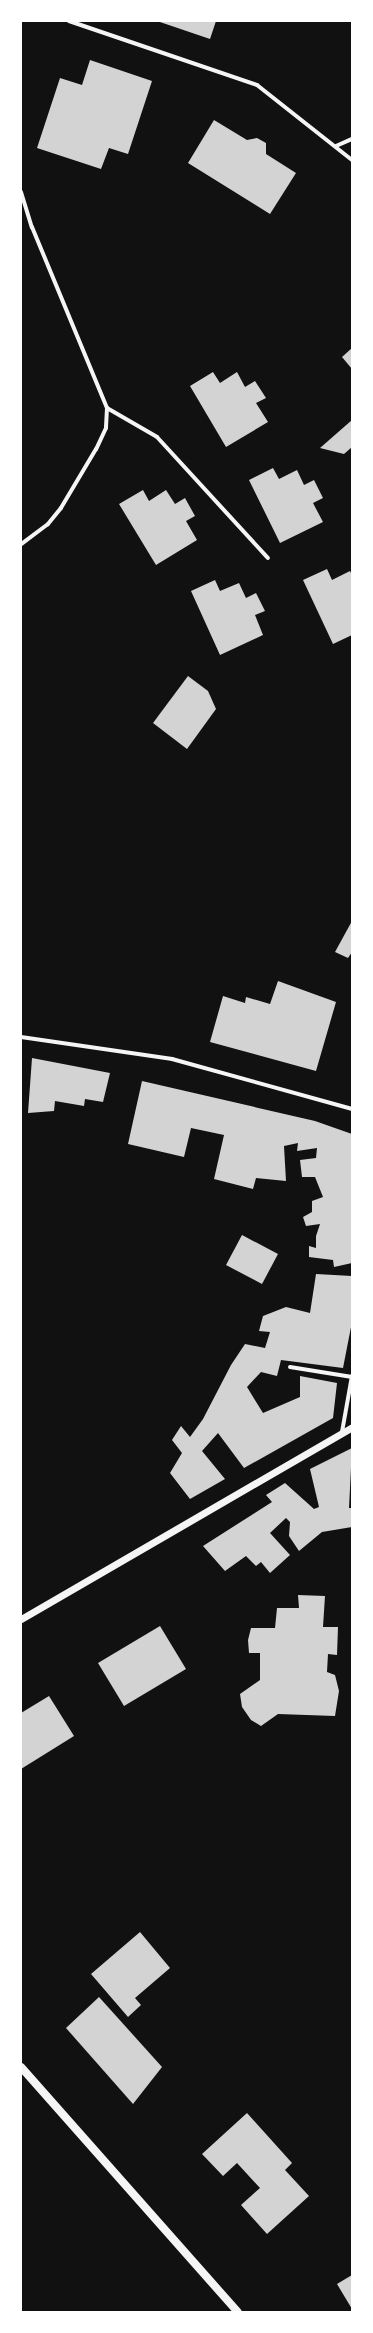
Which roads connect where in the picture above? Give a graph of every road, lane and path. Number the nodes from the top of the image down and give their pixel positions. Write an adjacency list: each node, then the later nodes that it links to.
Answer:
1 (69, 21): 3 (street)
2 (352, 139): 3 (street)
3 (336, 146): 4 (street)
4 (352, 160)
5 (21, 192): 6 (street)
6 (107, 408): 7 (street); 8 (street)
7 (21, 544)
8 (268, 558)
9 (21, 1037): 10 (street)
10 (352, 1109)
11 (290, 1367): 12 (street)
12 (352, 1376): 14 (street)
13 (352, 1427): 14 (street)
14 (342, 1432): 15 (street)
15 (21, 1619)
16 (21, 2067): 17 (main road)
17 (238, 2312)

